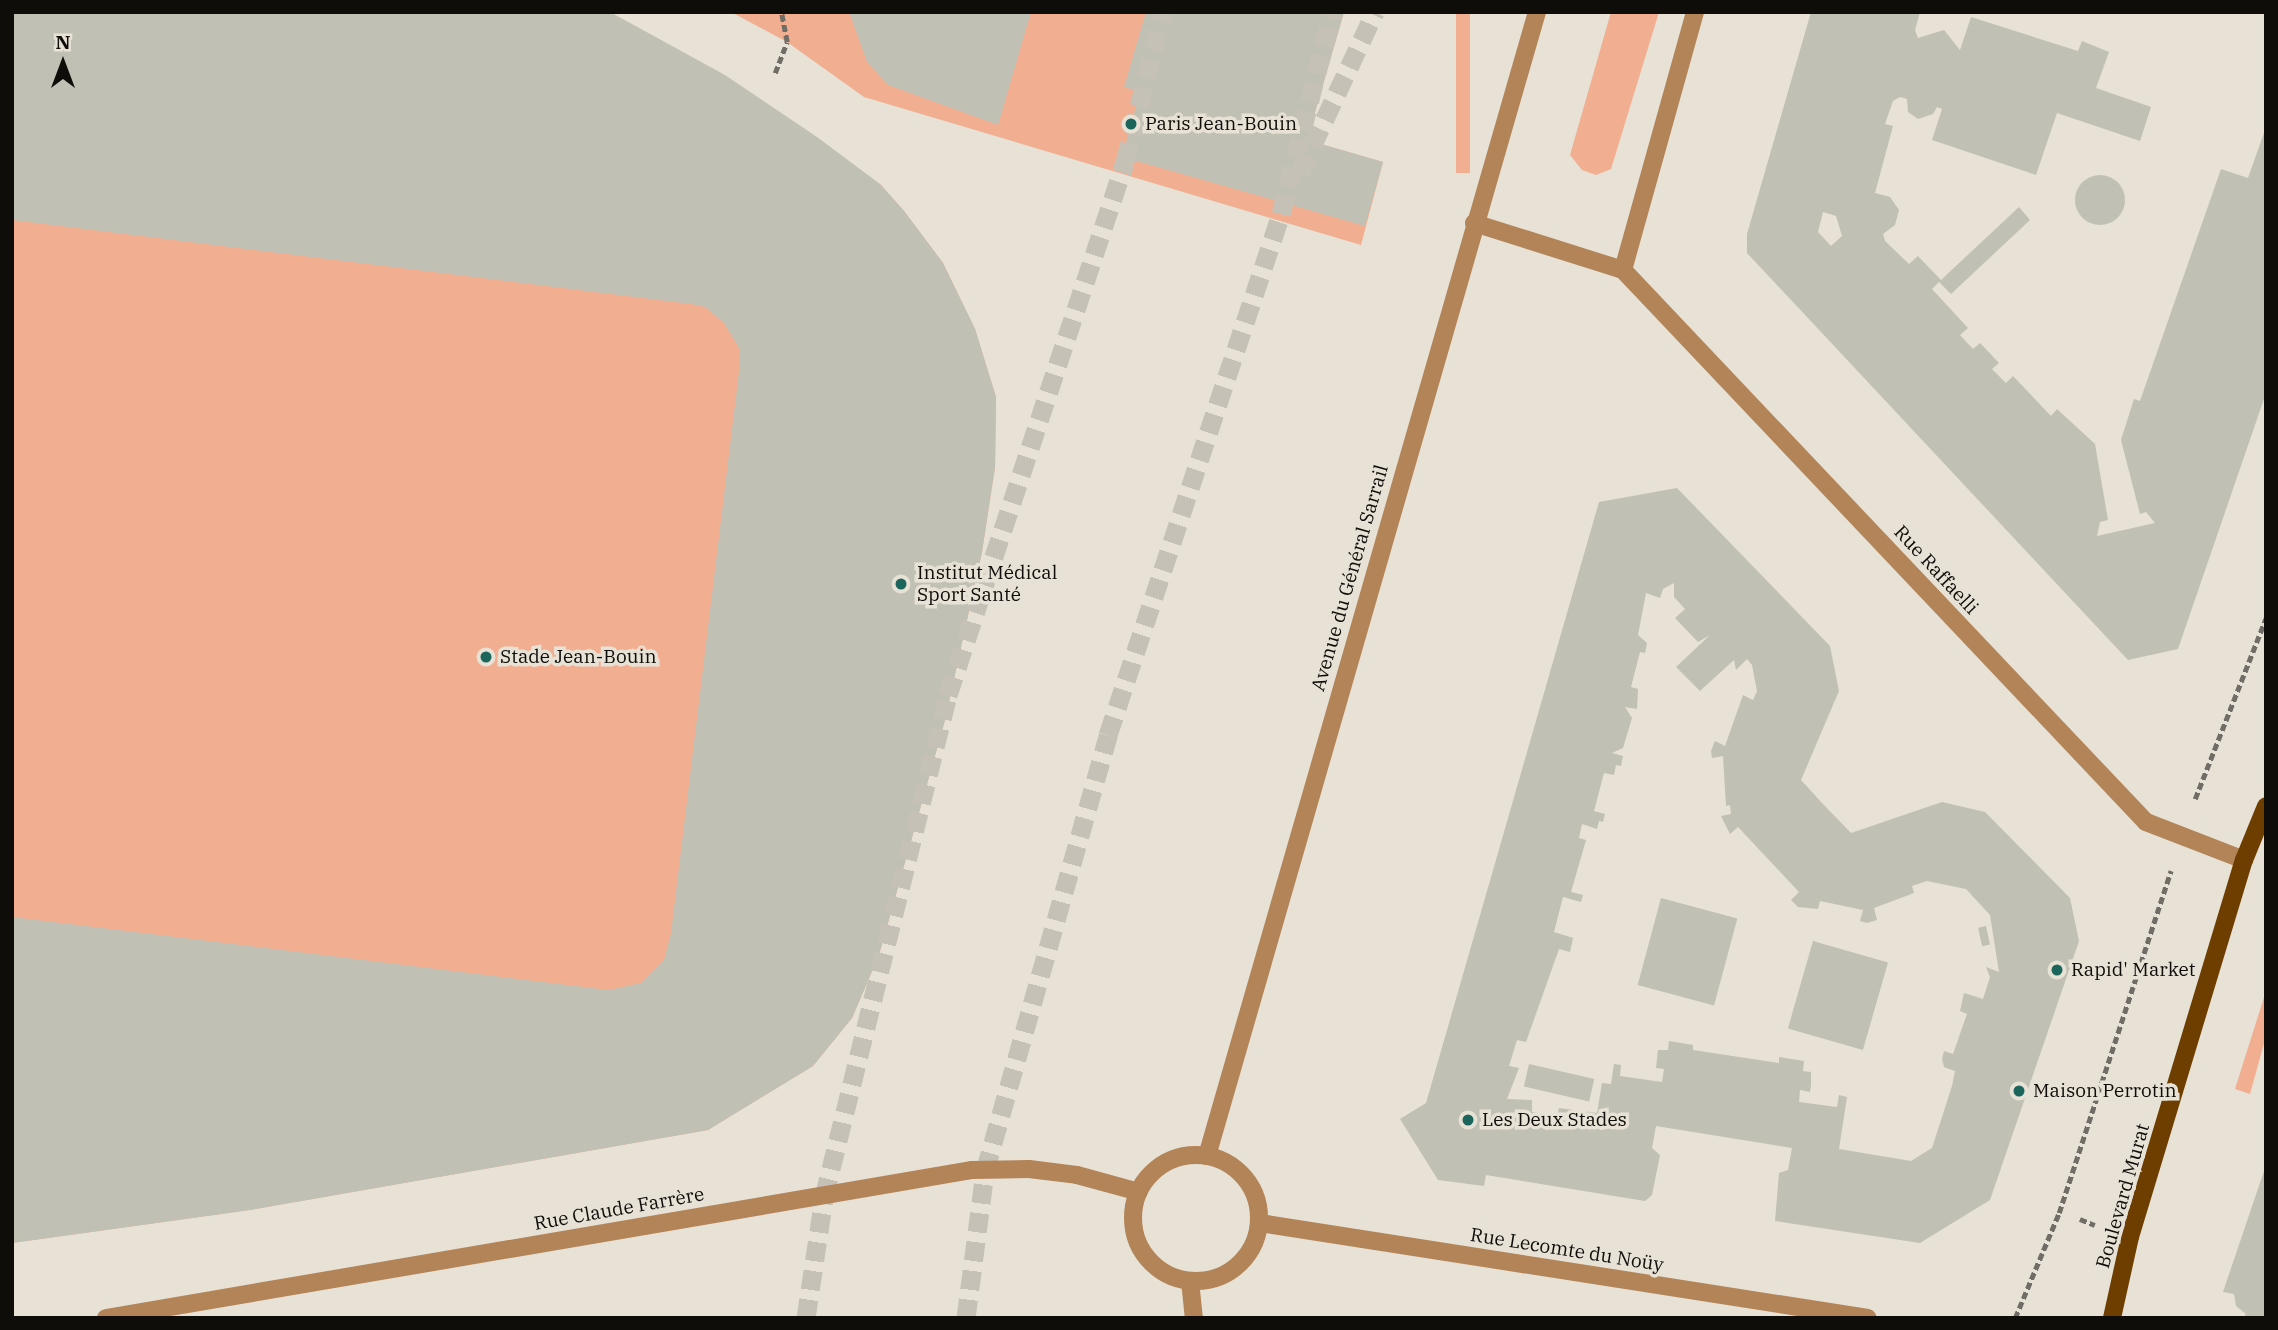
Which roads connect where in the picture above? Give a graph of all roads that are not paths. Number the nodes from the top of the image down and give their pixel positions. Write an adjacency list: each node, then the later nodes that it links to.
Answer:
1 (1536, 12): 3 (street, Avenue du Général Sarrail)
2 (1695, 12): 4 (street)
3 (1474, 223): 4 (street); 7 (street, Avenue du Général Sarrail)
4 (1623, 270): 6 (street, Rue Raffaelli)
5 (2266, 806): 6 (main road, Boulevard Murat)
6 (2244, 860): 14 (main road, Boulevard Murat)
7 (1207, 1156): 8 (street); 9 (street)
8 (1139, 1192): 10 (street); 11 (street, Rue Claude Farrère)
9 (1260, 1223): 10 (street); 13 (street, Rue Lecomte du Noüy)
10 (1190, 1281): 12 (street)
11 (106, 1318)
12 (1194, 1318)
13 (1868, 1318)
14 (2112, 1318)

